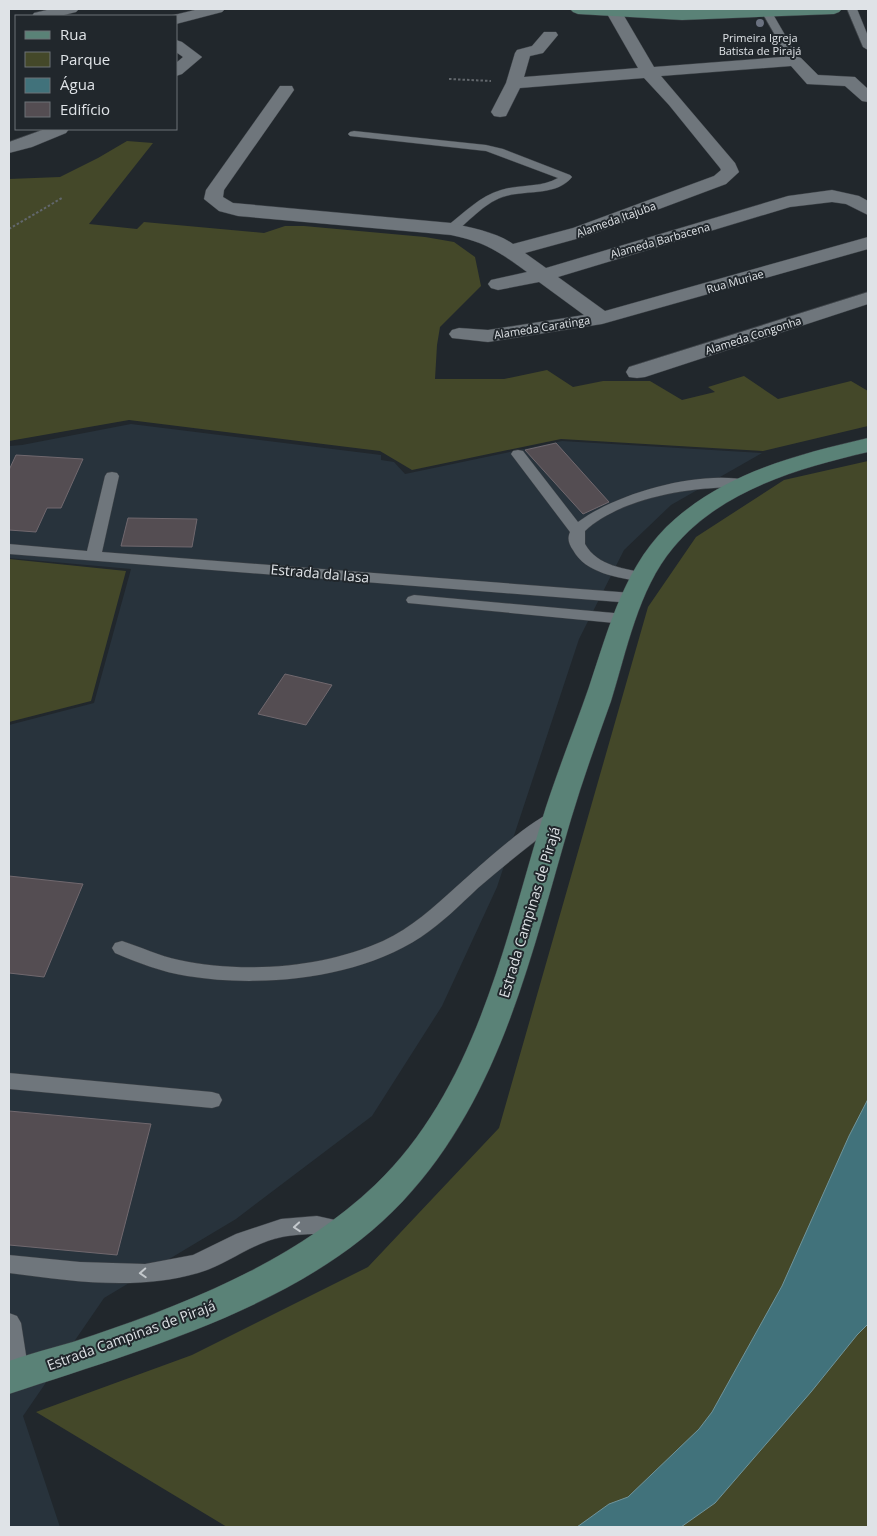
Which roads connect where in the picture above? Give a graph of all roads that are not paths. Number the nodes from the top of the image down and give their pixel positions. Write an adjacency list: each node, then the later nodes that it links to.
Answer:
1 (71, 9): 9 (street)
2 (217, 9): 10 (street)
3 (578, 9): 7 (main road)
4 (834, 9): 6 (main road)
5 (852, 9): 13 (lane)
6 (767, 11): 8 (main road); 14 (lane)
7 (614, 12): 8 (main road); 16 (street)
8 (680, 12)
9 (44, 15)
10 (178, 19)
11 (550, 35): 17 (street)
12 (178, 46): 15 (street)
13 (868, 46)
14 (795, 61): 16 (street); 19 (street)
15 (178, 69)
16 (650, 74): 17 (street); 27 (street, Alameda Itajuba)
17 (514, 83): 20 (street)
18 (286, 90): 25 (street, Alameda Caratinga)
19 (868, 97)
20 (500, 112)
21 (58, 130): 23 (street)
22 (354, 134): 25 (lane)
23 (9, 148)
24 (868, 209): 28 (street, Alameda Barbacena)
25 (451, 229): 27 (street, Alameda Caratinga)
26 (868, 244): 31 (street, Rua Muriae)
27 (511, 252): 28 (street, Alameda Caratinga)
28 (543, 275): 29 (street, Alameda Barbacena); 31 (street, Alameda Caratinga)
29 (498, 284)
30 (868, 298): 33 (street, Alameda Congonha)
31 (602, 318): 32 (street, Alameda Caratinga)
32 (460, 334)
33 (637, 372)
34 (868, 445): 37 (main road, Estrada Campinas de Pirajá)
35 (518, 454): 38 (lane)
36 (112, 476): 40 (lane)
37 (745, 484): 38 (lane); 41 (main road, Estrada Campinas de Pirajá)
38 (577, 532): 41 (lane)
39 (9, 549): 40 (lane, Estrada da Iasa)
40 (94, 554): 41 (lane, Estrada da Iasa)
41 (633, 598): 42 (lane); 43 (main road, Estrada Campinas de Pirajá)
42 (414, 600)
43 (558, 816): 44 (lane); 47 (main road, Estrada Campinas de Pirajá)
44 (122, 948)
45 (9, 1081): 46 (lane)
46 (212, 1100)
47 (345, 1231): 48 (lane, one-way to 48); 50 (main road, Estrada Campinas de Pirajá)
48 (9, 1264)
49 (9, 1323): 50 (lane)
50 (13, 1376)

